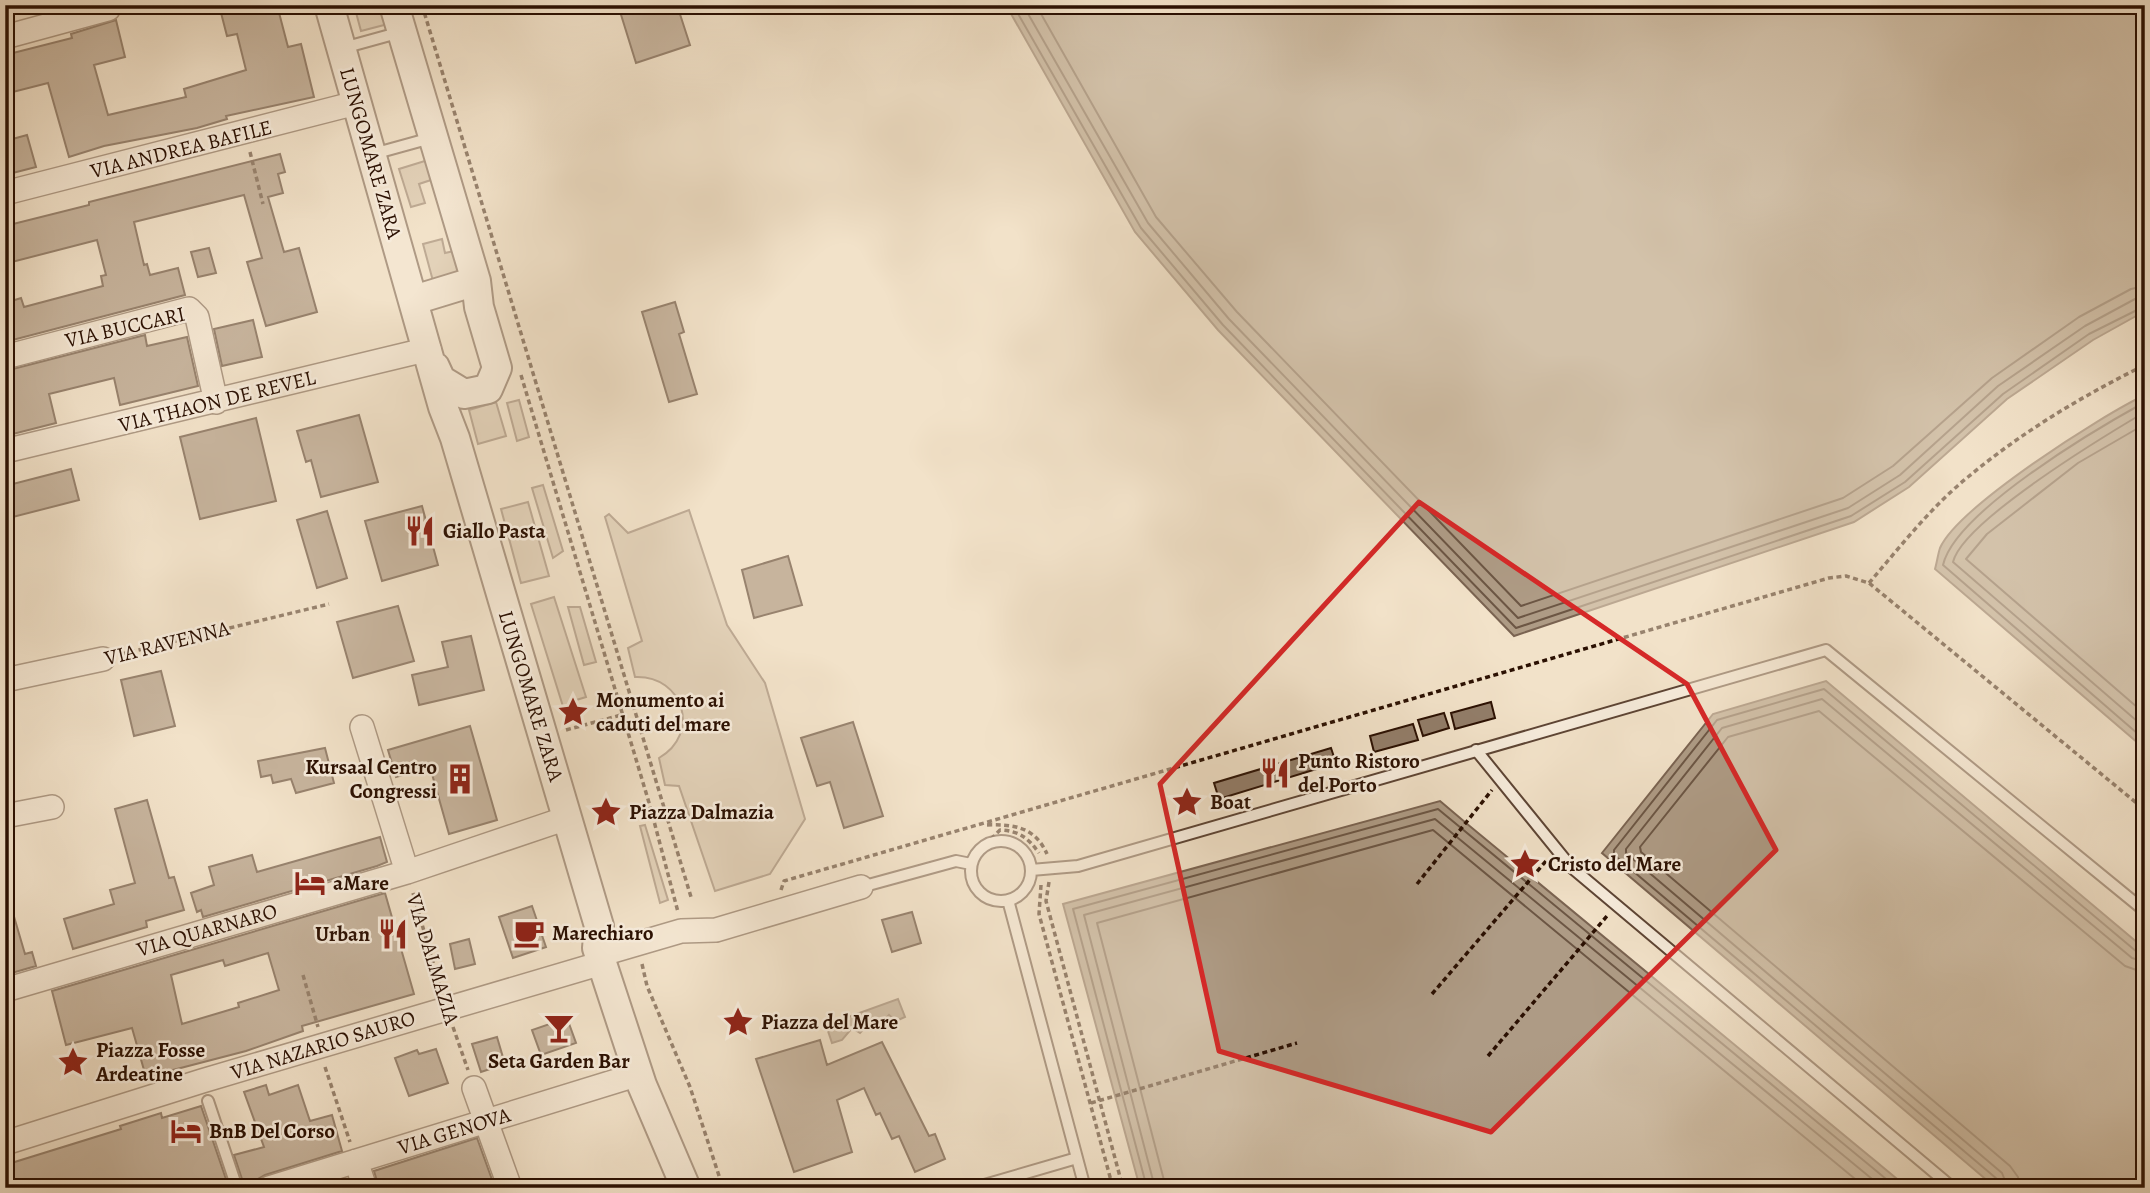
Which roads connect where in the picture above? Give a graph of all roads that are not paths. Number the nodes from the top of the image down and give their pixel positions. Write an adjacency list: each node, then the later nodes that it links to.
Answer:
1 (109, 5): 4 (street)
2 (328, 5): 5 (street, LUNGOMARE ZARA)
3 (398, 19): 5 (lane); 7 (street)
4 (5, 37)
5 (341, 49): 6 (street, LUNGOMARE ZARA)
6 (356, 103): 8 (street, LUNGOMARE ZARA); 9 (street, VIA ANDREA BAFILE)
7 (432, 138): 8 (lane); 10 (street)
8 (373, 154): 11 (street, LUNGOMARE ZARA)
9 (5, 193)
10 (476, 281): 11 (street); 14 (street)
11 (414, 300): 12 (street, LUNGOMARE ZARA)
12 (431, 355): 14 (street, LUNGOMARE ZARA); 15 (street, VIA THAON DE REVEL); 16 (street, LUNGOMARE ZARA)
13 (5, 357): 15 (street, VIA BUCCARI)
14 (464, 394): 16 (street, LUNGOMARE ZARA)
15 (216, 402): 17 (street, VIA THAON DE REVEL)
16 (455, 438): 24 (street, LUNGOMARE ZARA)
17 (5, 452)
18 (103, 659): 19 (street, VIA RAVENNA)
19 (5, 680)
20 (362, 727): 27 (street, VIA DALMAZIA)
21 (1476, 750): 26 (lane); 30 (lane); 47 (lane)
22 (52, 807): 23 (street)
23 (5, 816)
24 (568, 818): 27 (street, VIA QUARNARO); 31 (street, LUNGOMARE ZARA)
25 (971, 864): 26 (lane); 28 (lane); 29 (lane)
26 (1041, 870): 29 (lane)
27 (407, 872): 32 (street, VIA QUARNARO)
28 (861, 887): 31 (street)
29 (1008, 900): 38 (lane)
30 (2145, 911)
31 (600, 959): 33 (street, LUNGOMARE ZARA); 37 (street, VIA NAZARIO SAURO)
32 (5, 990)
33 (639, 1074): 36 (street, VIA GENOVA); 44 (street, LUNGOMARE ZARA)
34 (474, 1088): 36 (street)
35 (208, 1101): 40 (lane)
36 (487, 1121): 39 (street, VIA GENOVA); 43 (street)
37 (5, 1143)
38 (1077, 1158): 45 (lane); 46 (lane)
39 (356, 1161): 41 (street, VIA GENOVA); 42 (street)
40 (237, 1188)
41 (268, 1188)
42 (365, 1188)
43 (510, 1188)
44 (686, 1188)
45 (974, 1188)
46 (1085, 1188)
47 (1953, 1188)

